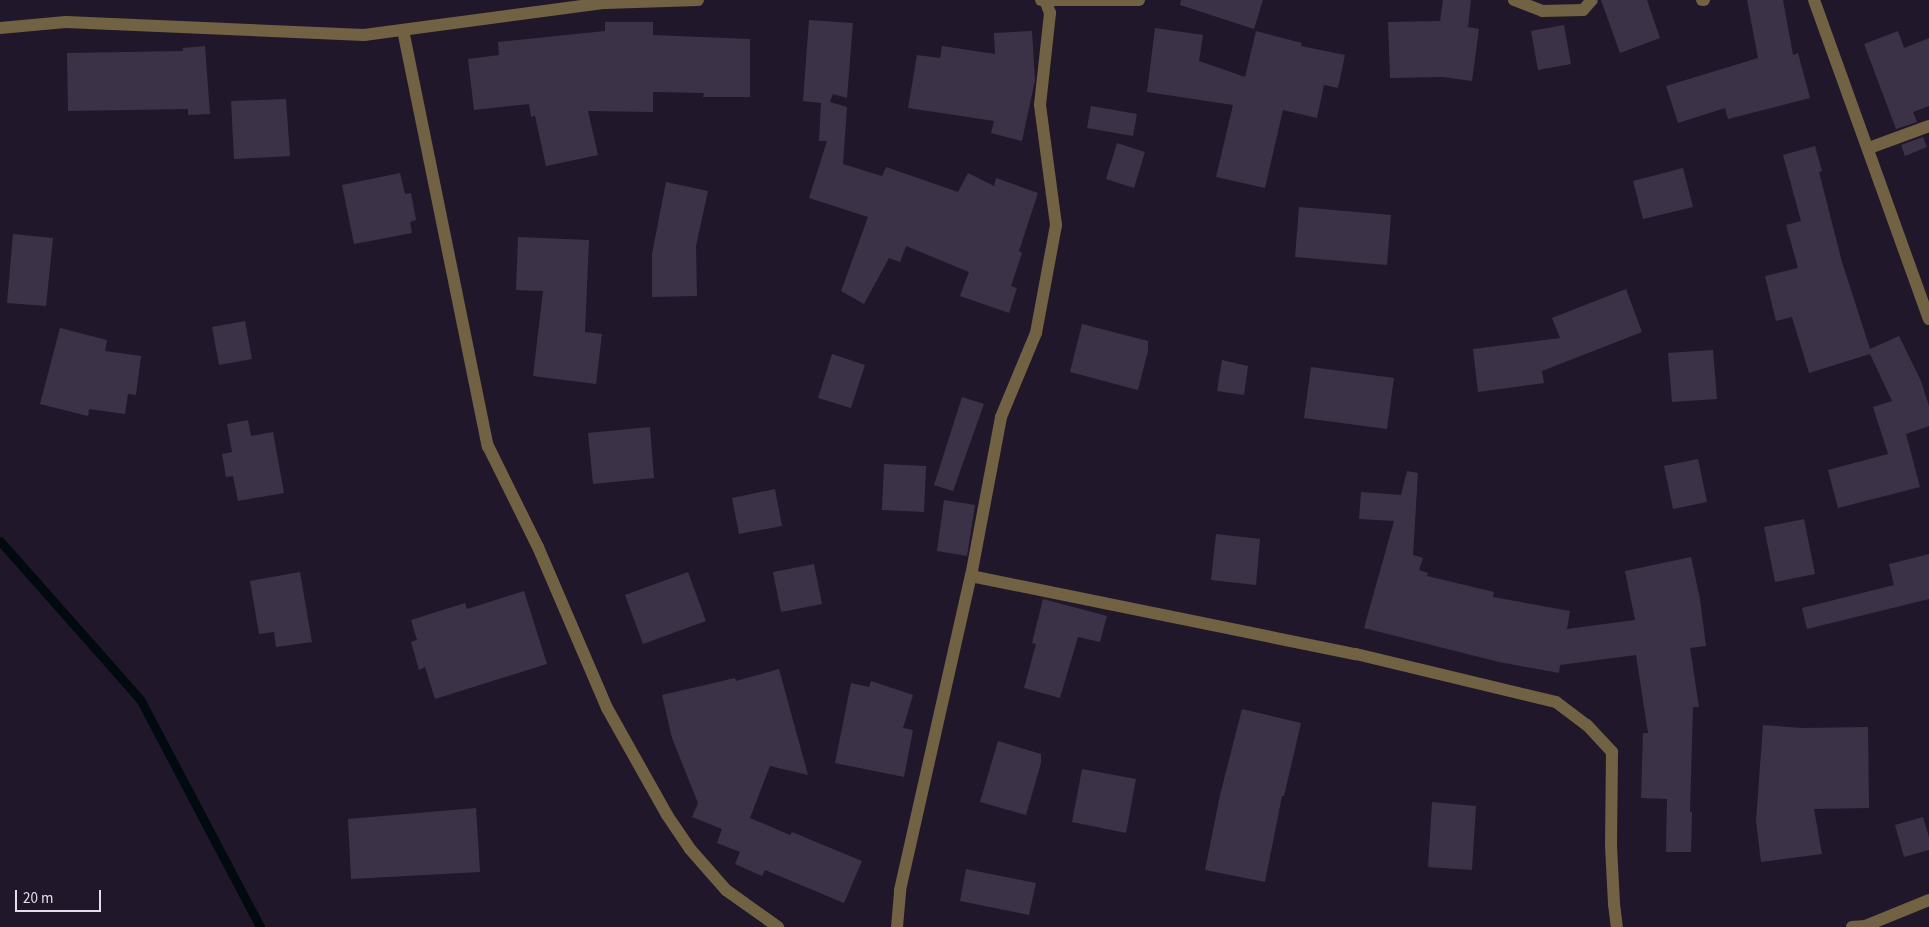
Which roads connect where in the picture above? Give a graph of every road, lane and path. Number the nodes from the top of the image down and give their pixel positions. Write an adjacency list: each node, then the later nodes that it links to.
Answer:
1 (698, 0): 9 (street)
2 (1041, 0): 3 (street)
3 (1044, 0): 4 (street); 13 (street)
4 (1139, 0)
5 (1514, 0): 6 (street)
6 (1592, 0)
7 (1814, 0): 11 (street)
8 (0, 28): 9 (street)
9 (403, 30): 15 (street)
10 (1929, 126): 11 (street)
11 (1869, 148): 12 (street)
12 (1929, 319)
13 (971, 576): 16 (street); 17 (street)
14 (1929, 900): 18 (street)
15 (778, 927)
16 (897, 927)
17 (1618, 927)
18 (1861, 927)

